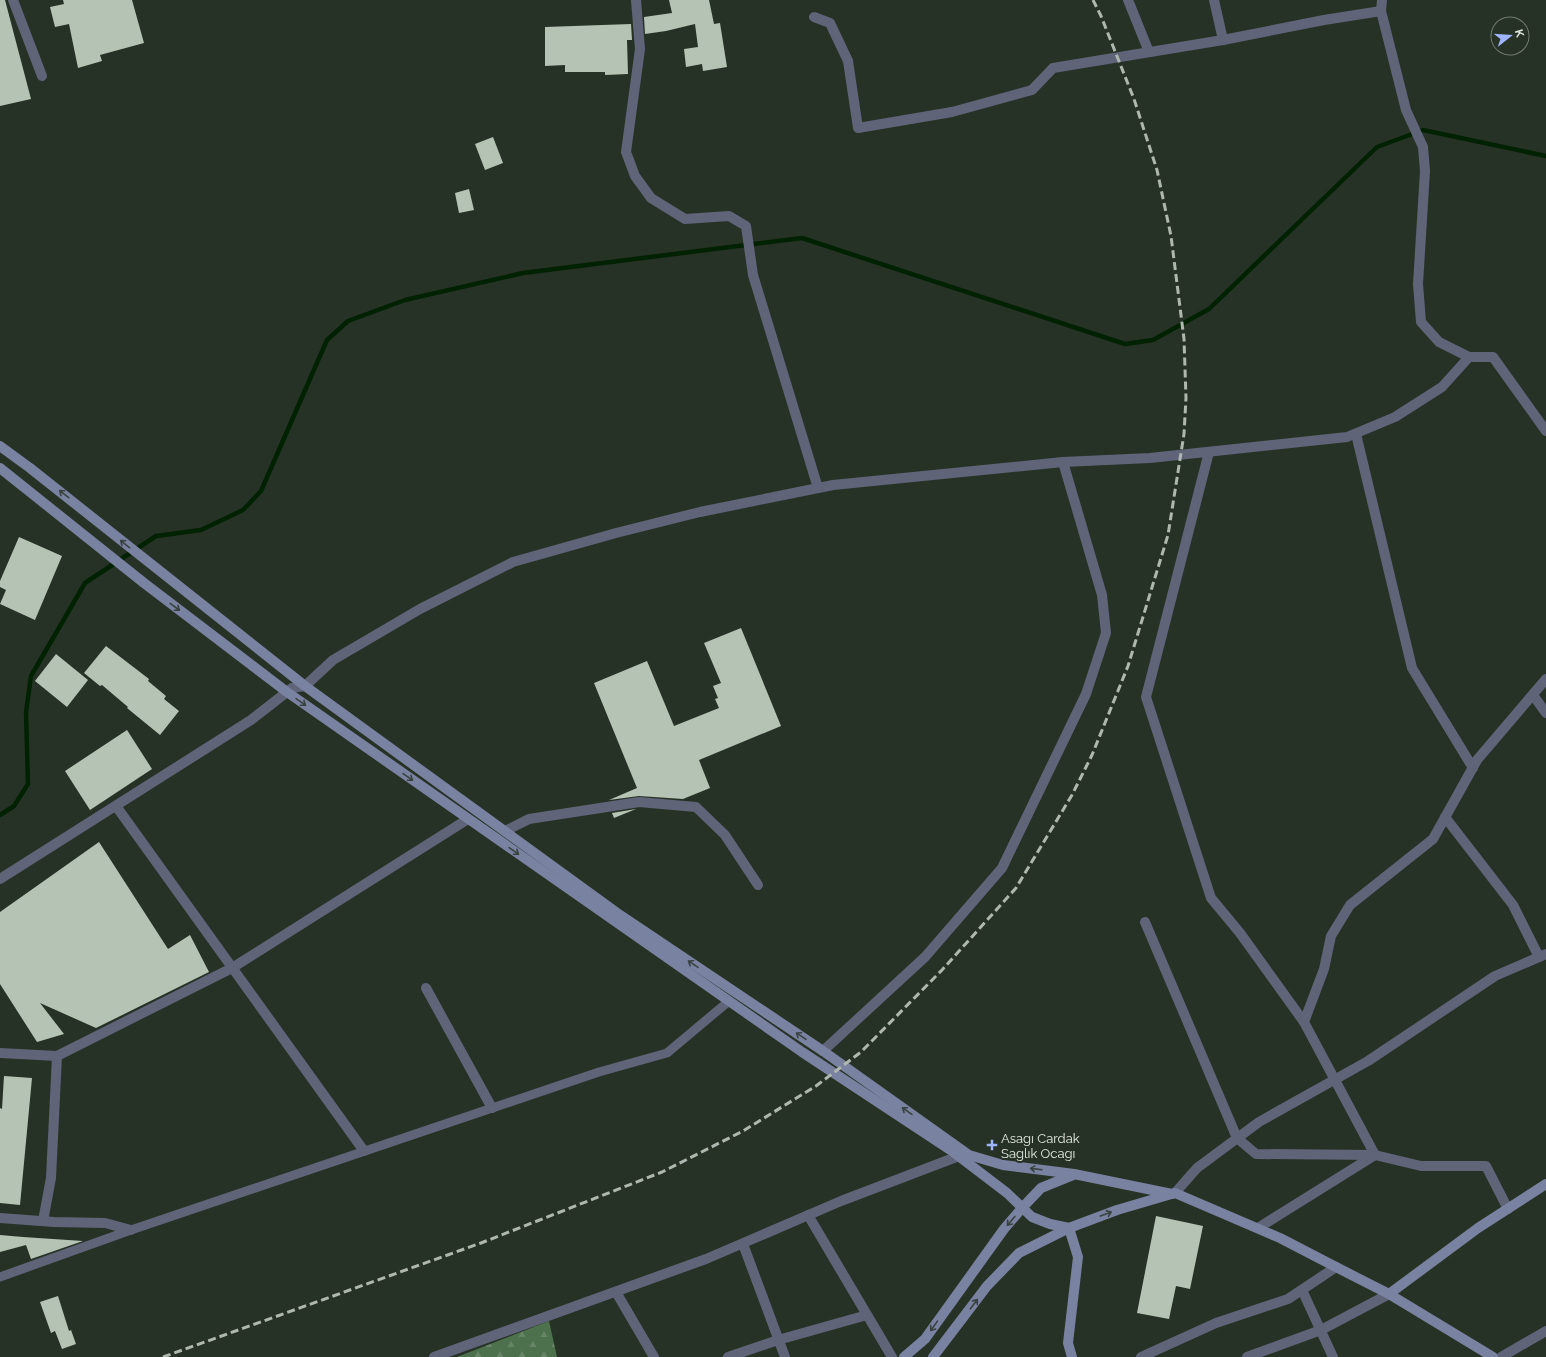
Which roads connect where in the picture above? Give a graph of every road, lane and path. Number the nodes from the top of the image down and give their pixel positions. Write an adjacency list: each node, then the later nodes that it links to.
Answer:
1 (13, 0): 10 (street)
2 (636, 0): 18 (street)
3 (1128, 0): 9 (street)
4 (1214, 0): 8 (street)
5 (1382, 0): 6 (street)
6 (1381, 11): 8 (street); 11 (street)
7 (814, 17): 9 (street)
8 (1223, 40): 9 (street)
9 (1148, 52)
10 (42, 76)
11 (1469, 357): 12 (street); 13 (street)
12 (1546, 431)
13 (1356, 434): 15 (street); 24 (street)
14 (0, 446): 20 (main road, one-way to 14)
15 (1209, 452): 16 (street); 36 (street)
16 (1063, 462): 18 (street); 37 (street)
17 (0, 468): 21 (main road, one-way to 21)
18 (818, 488): 20 (street)
19 (1546, 679): 22 (street)
20 (305, 686): 21 (street); 28 (main road)
21 (287, 692): 25 (street); 27 (main road, one-way to 27)
22 (1533, 695): 23 (street); 24 (street)
23 (1546, 713)
24 (1473, 768): 26 (street)
25 (116, 806): 29 (street); 33 (street)
26 (1445, 817): 32 (street); 36 (street)
27 (468, 819): 33 (street); 35 (main road, one-way to 35)
28 (505, 831): 30 (street); 37 (main road, one-way to 28)
29 (0, 879)
30 (758, 885)
31 (1145, 922): 42 (street)
32 (1543, 956): 40 (street)
33 (232, 968): 39 (street); 43 (street)
34 (426, 988): 41 (street)
35 (728, 1001): 41 (lane); 45 (main road)
36 (1304, 1022): 40 (street)
37 (823, 1051): 46 (main road, one-way to 37)
38 (0, 1053): 39 (street)
39 (57, 1056): 53 (street)
40 (1334, 1081): 42 (street); 44 (street)
41 (492, 1108): 43 (lane)
42 (1237, 1138): 44 (street); 48 (street)
43 (364, 1151): 56 (lane)
44 (1375, 1155): 50 (street); 55 (street)
45 (959, 1156): 49 (main road); 51 (street)
46 (1074, 1174): 48 (main road); 49 (main road)
47 (1546, 1184): 50 (main road)
48 (1174, 1194): 54 (main road, one-way to 48); 55 (main road)
49 (1022, 1208): 54 (main road); 72 (main road, one-way to 72)
50 (1508, 1209): 62 (main road)
51 (808, 1215): 57 (street); 63 (street)
52 (0, 1218): 53 (street)
53 (43, 1221): 56 (street)
54 (1069, 1228): 73 (main road, one-way to 54); 74 (main road)
55 (1258, 1228): 58 (main road)
56 (131, 1230): 59 (lane)
57 (743, 1244): 61 (street); 66 (street)
58 (1336, 1266): 60 (street); 62 (main road)
59 (0, 1277)
60 (1302, 1290): 64 (street); 75 (street)
61 (616, 1292): 67 (street); 68 (street)
62 (1389, 1294): 64 (street); 78 (main road)
63 (867, 1315): 66 (street); 71 (street)
64 (1321, 1330): 76 (street); 77 (street)
65 (1546, 1331): 79 (street)
66 (778, 1340): 69 (street); 70 (street)
67 (434, 1357)
68 (654, 1357)
69 (728, 1357)
70 (785, 1357)
71 (892, 1357)
72 (904, 1357)
73 (933, 1357)
74 (1072, 1357)
75 (1141, 1357)
76 (1246, 1357)
77 (1333, 1357)
78 (1493, 1357)
79 (1500, 1357)

